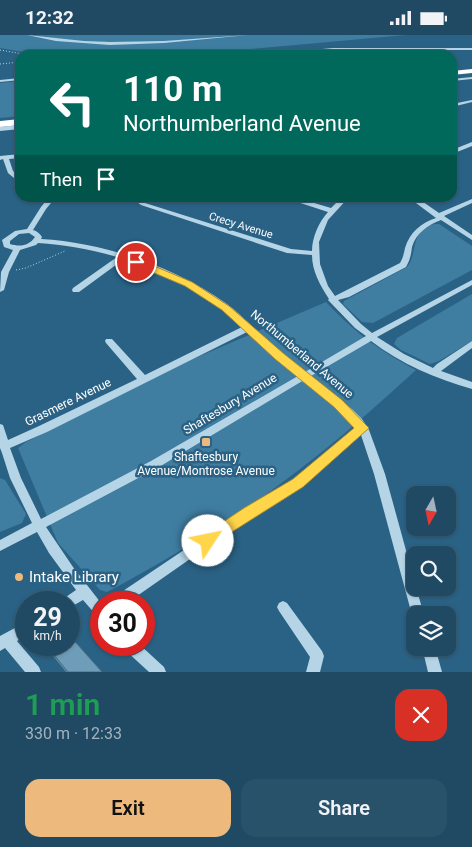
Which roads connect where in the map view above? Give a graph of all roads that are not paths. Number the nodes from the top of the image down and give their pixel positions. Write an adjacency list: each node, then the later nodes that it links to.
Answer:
1 (29, 35): 2 (street)
2 (246, 35)
3 (348, 49): 4 (street); 5 (street)
4 (472, 49)
5 (323, 50)
6 (472, 72): 7 (highway)
7 (457, 75)
8 (457, 76): 9 (street)
9 (472, 78)
10 (15, 80): 11 (street)
11 (0, 81)
12 (472, 101): 13 (street)
13 (457, 105)
14 (15, 122): 15 (highway)
15 (0, 124)
16 (15, 128): 17 (street)
17 (0, 129)
18 (472, 144): 19 (street)
19 (457, 150)
20 (3, 158): 21 (street)
21 (15, 176)
22 (472, 201): 29 (street)
23 (48, 202): 30 (street)
24 (140, 202): 36 (street, Crecy Avenue)
25 (301, 202): 28 (street)
26 (340, 202): 28 (street)
27 (418, 202): 29 (street)
28 (330, 211): 36 (street)
29 (439, 217): 33 (street); 41 (street)
30 (29, 231): 32 (street); 34 (street)
31 (0, 235): 32 (street)
32 (8, 237): 35 (street)
33 (472, 238)
34 (38, 241): 35 (street); 37 (street, Northumberland Avenue)
35 (18, 249): 39 (street)
36 (314, 253): 41 (street)
37 (122, 257): 40 (street); 42 (street, Northumberland Avenue)
38 (472, 282): 43 (street, Shaftesbury Avenue)
39 (0, 287)
40 (76, 290)
41 (332, 299): 43 (street)
42 (248, 327): 47 (street, Northumberland Avenue); 48 (street, Grasmere Avenue)
43 (371, 337): 46 (street); 47 (street, Shaftesbury Avenue)
44 (109, 341): 48 (street)
45 (472, 344): 46 (street)
46 (434, 373): 49 (street)
47 (305, 375): 51 (street, Northumberland Avenue); 54 (street, Shaftesbury Avenue)
48 (143, 379): 52 (street, Grasmere Avenue)
49 (472, 386)
50 (0, 428): 52 (street)
51 (363, 428): 56 (street); 60 (street, Northumberland Avenue)
52 (4, 446): 53 (street)
53 (4, 463): 54 (street)
54 (39, 525): 55 (street, Shaftesbury Avenue); 57 (street)
55 (0, 546)
56 (133, 591)
57 (84, 592): 58 (street); 59 (street)
58 (80, 595)
59 (90, 599)
60 (416, 606)
61 (283, 607): 68 (street)
62 (15, 635): 63 (street)
63 (3, 642): 66 (street)
64 (141, 656): 67 (street)
65 (431, 656): 69 (street)
66 (34, 672)
67 (158, 672)
68 (312, 672)
69 (435, 672)

